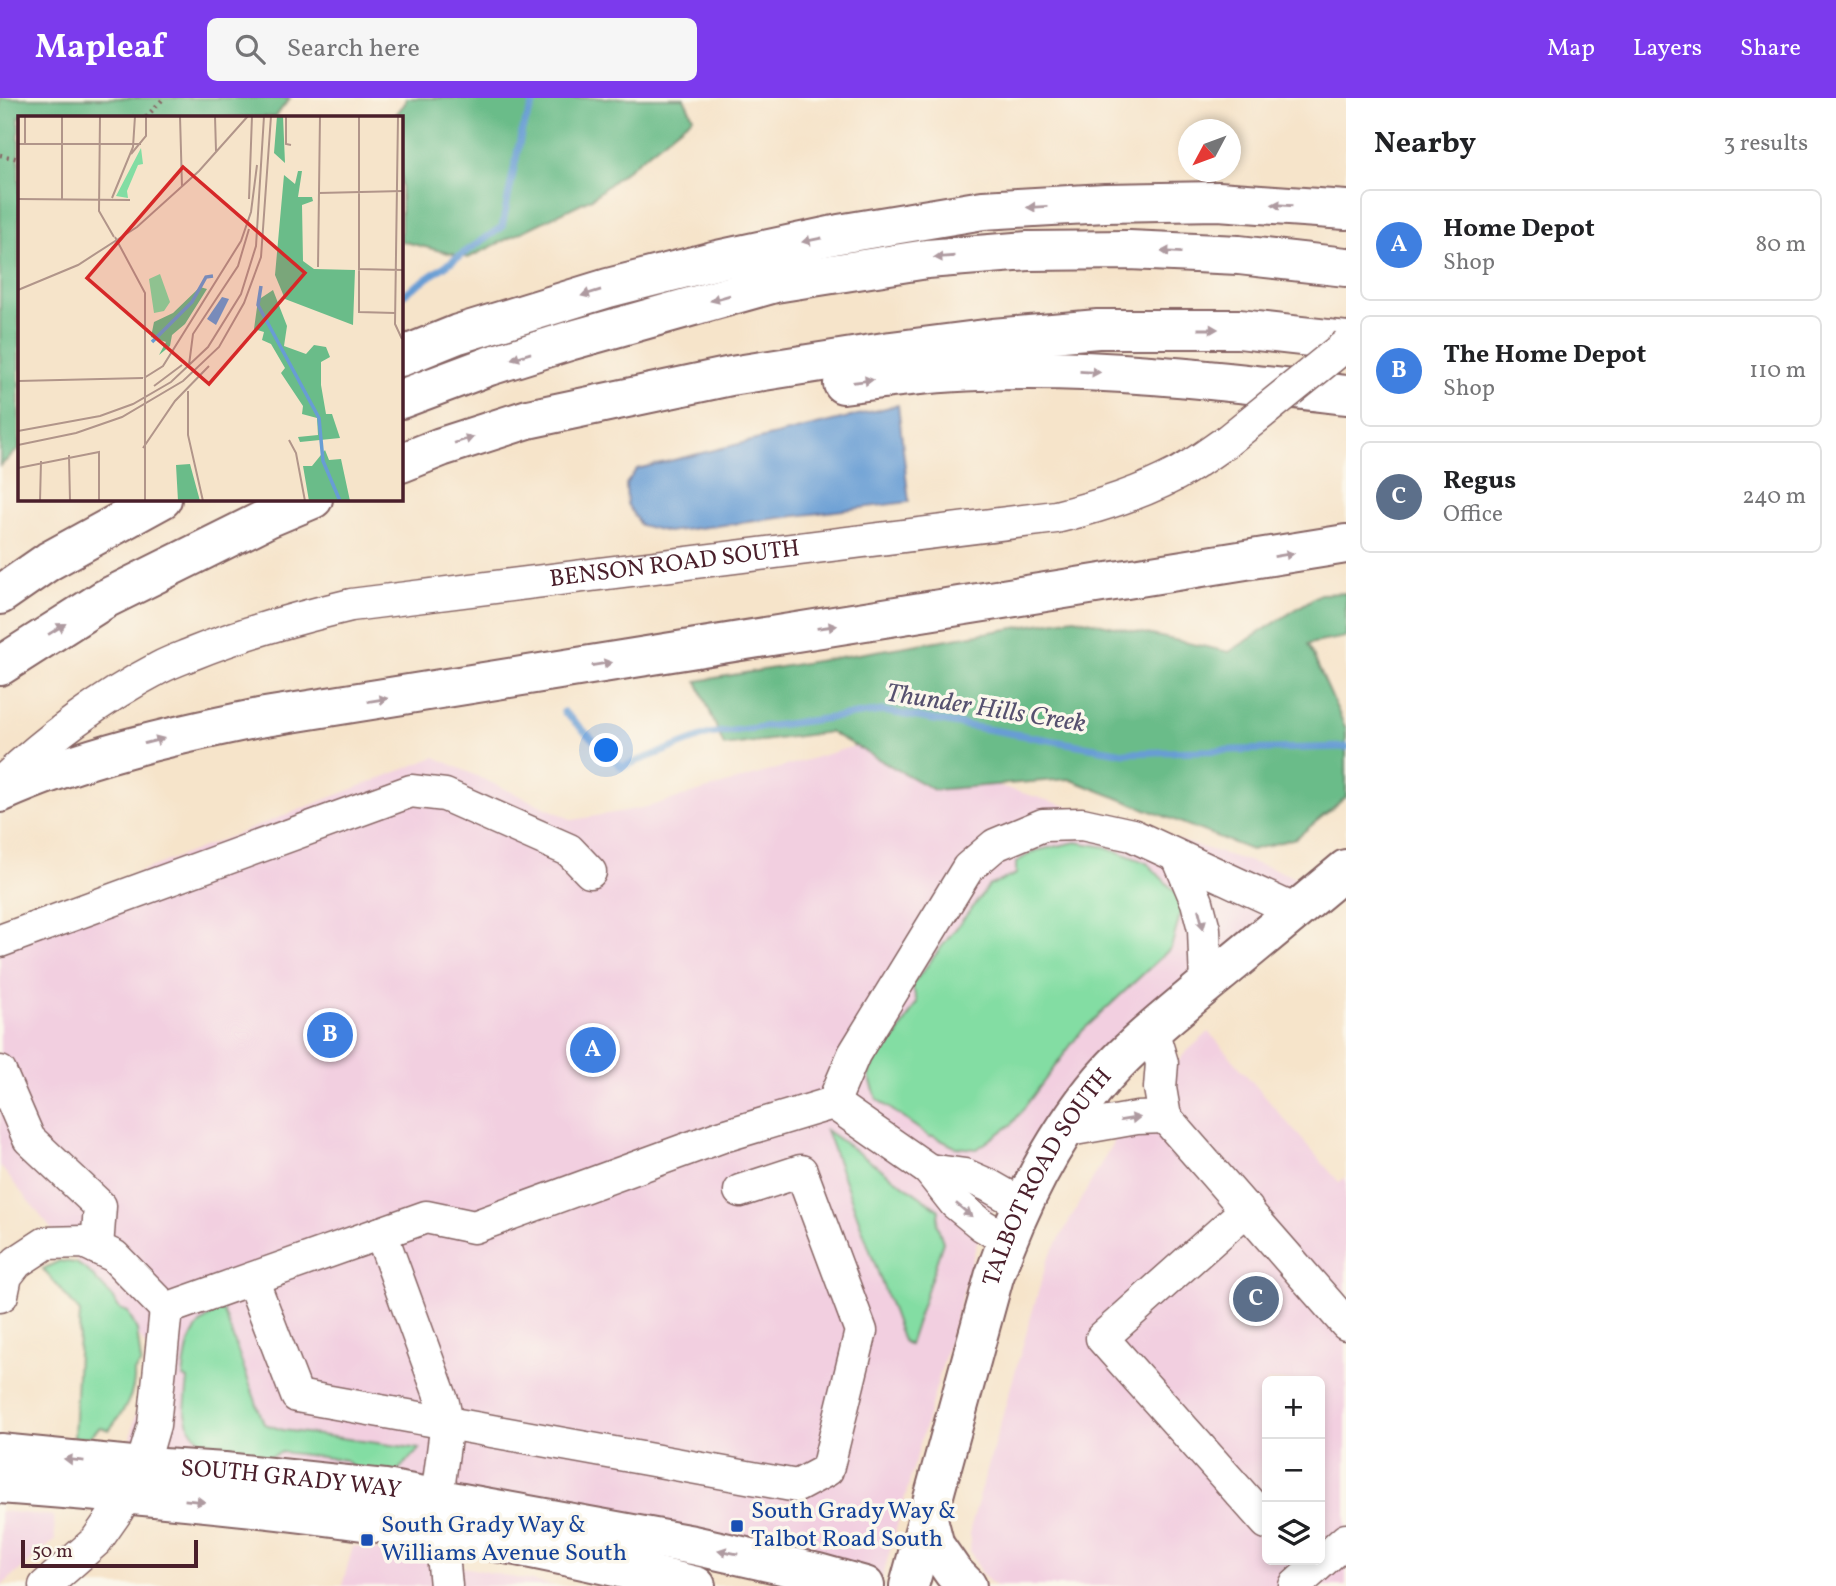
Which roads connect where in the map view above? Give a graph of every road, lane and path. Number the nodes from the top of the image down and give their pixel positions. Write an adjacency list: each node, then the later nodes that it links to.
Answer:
1 (164, 98): 2 (path)
2 (147, 116)
3 (0, 155): 4 (path)
4 (18, 159)
5 (1346, 209): 10 (main road, one-way to 10)
6 (1346, 247): 7 (main road)
7 (1239, 255): 8 (main road); 12 (main road, one-way to 12)
8 (1346, 267)
9 (1346, 343): 13 (main road, one-way to 9); 22 (street, BENSON ROAD SOUTH, bridge)
10 (402, 356)
11 (1346, 395): 13 (main road, one-way to 11)
12 (402, 399)
13 (528, 419): 14 (main road, one-way to 13)
14 (402, 463)
15 (106, 500): 19 (main road)
16 (160, 500): 20 (main road)
17 (311, 500): 21 (main road, one-way to 17)
18 (1346, 544): 23 (main road, one-way to 18)
19 (0, 579)
20 (0, 594)
21 (0, 666)
22 (0, 784)
23 (0, 793)
24 (1178, 857): 27 (street); 29 (street, one-way to 29); 32 (street)
25 (1346, 869): 27 (main road, TALBOT ROAD SOUTH)
26 (590, 872): 28 (street)
27 (1296, 911): 29 (main road, TALBOT ROAD SOUTH)
28 (0, 941)
29 (1206, 985): 30 (main road, TALBOT ROAD SOUTH)
30 (1152, 1030): 33 (street); 34 (main road, TALBOT ROAD SOUTH)
31 (0, 1072): 41 (street)
32 (833, 1103): 35 (street); 39 (street)
33 (1165, 1117): 34 (street, one-way to 33); 38 (street)
34 (1063, 1131): 37 (main road, TALBOT ROAD SOUTH)
35 (929, 1170): 37 (street); 40 (street, one-way to 40)
36 (740, 1191): 46 (street)
37 (1023, 1205): 40 (main road, TALBOT ROAD SOUTH)
38 (1247, 1209): 45 (street); 52 (street)
39 (381, 1233): 42 (street); 46 (street)
40 (1007, 1240): 50 (main road, TALBOT ROAD SOUTH)
41 (97, 1248): 43 (street); 44 (street)
42 (252, 1279): 44 (street); 46 (street)
43 (0, 1296)
44 (166, 1309): 48 (street)
45 (1346, 1324)
46 (447, 1422): 51 (street)
47 (0, 1452): 48 (main road, SOUTH GRADY WAY, one-way to 47)
48 (134, 1480): 49 (main road, SOUTH GRADY WAY); 51 (main road, SOUTH GRADY WAY); 56 (street)
49 (0, 1484)
50 (927, 1515): 60 (main road, TALBOT ROAD SOUTH); 61 (main road)
51 (439, 1516): 55 (main road, SOUTH GRADY WAY); 57 (street); 59 (main road, SOUTH GRADY WAY, one-way to 51)
52 (1262, 1517)
53 (1346, 1540): 54 (street)
54 (1302, 1573)
55 (656, 1581): 58 (main road, SOUTH GRADY WAY)
56 (45, 1586)
57 (446, 1586)
58 (696, 1586)
59 (865, 1586)
60 (909, 1586)
61 (967, 1586)

